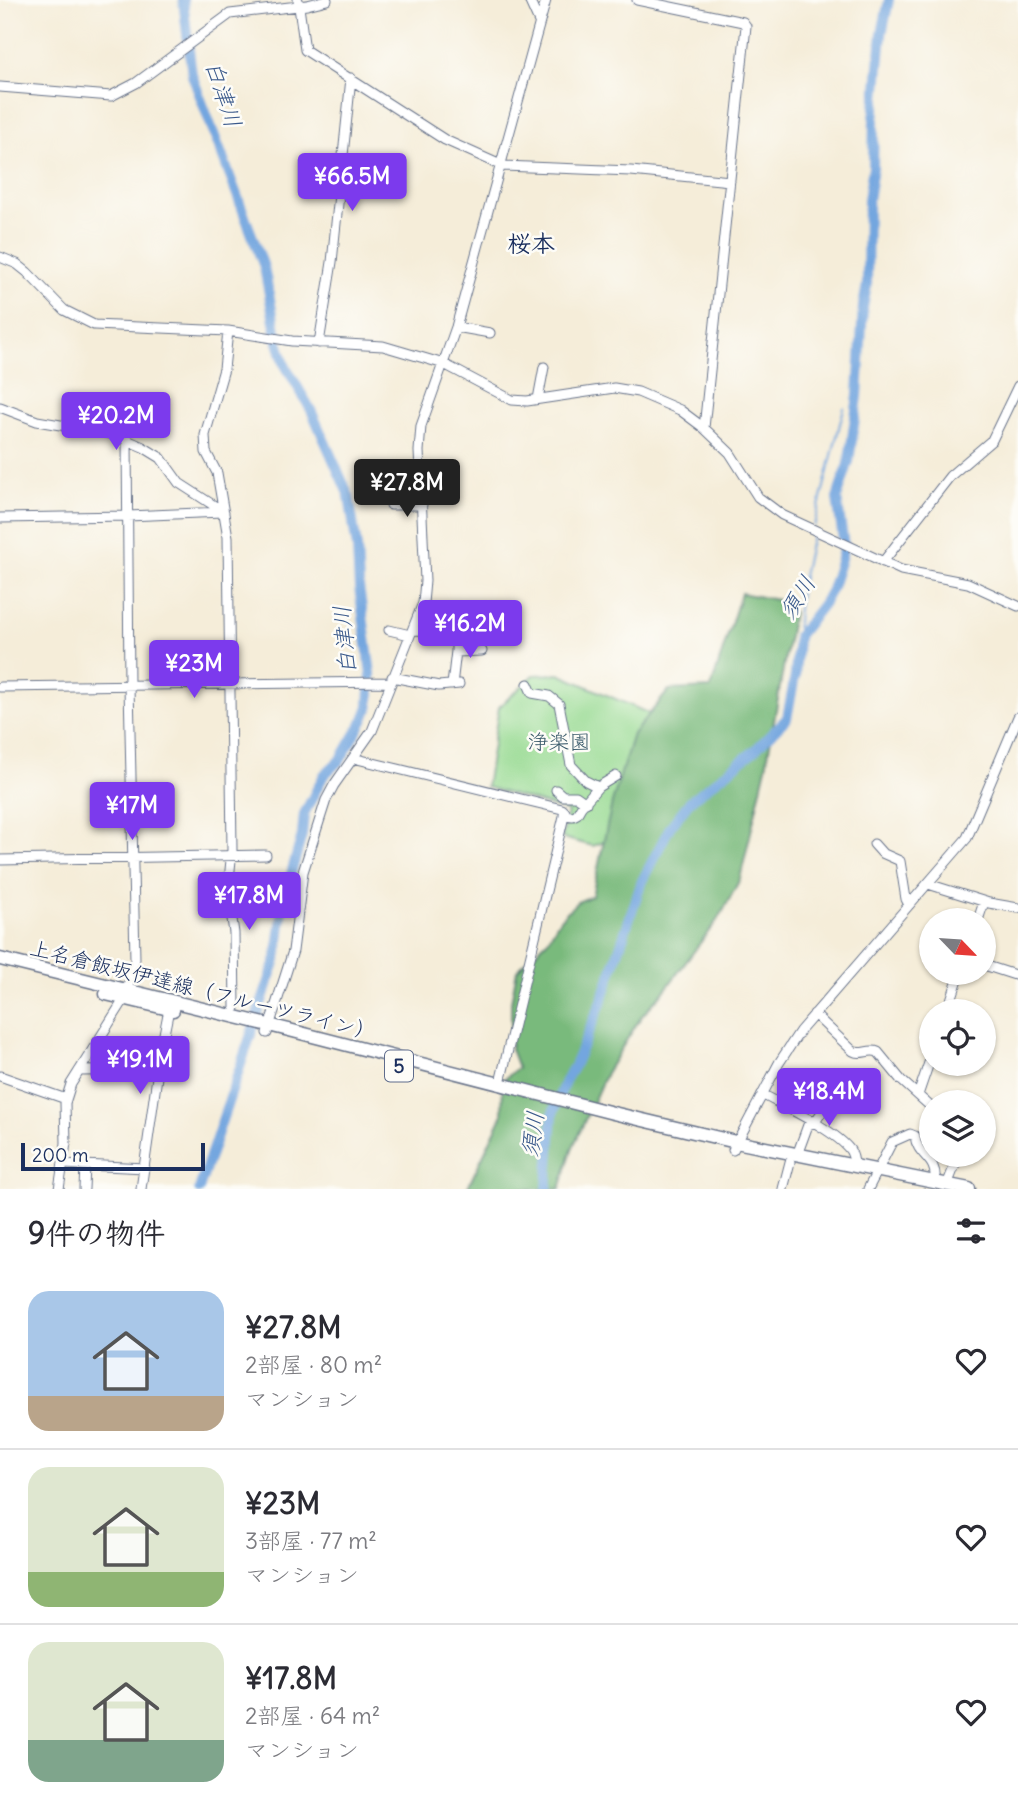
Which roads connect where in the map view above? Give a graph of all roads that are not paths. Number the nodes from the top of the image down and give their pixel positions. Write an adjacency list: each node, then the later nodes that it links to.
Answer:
1 (327, 0): 5 (street)
2 (529, 0): 6 (street)
3 (546, 0): 6 (street)
4 (637, 0): 10 (street)
5 (299, 3): 7 (street); 8 (street)
6 (539, 22): 9 (street)
7 (351, 78): 9 (street); 15 (street)
8 (0, 86)
9 (499, 164): 10 (street); 12 (street)
10 (730, 181): 21 (street)
11 (0, 257): 13 (street)
12 (456, 327): 14 (street); 16 (street)
13 (228, 331): 15 (street); 25 (street)
14 (490, 333)
15 (319, 342): 16 (street)
16 (444, 364): 19 (street); 24 (street)
17 (544, 367): 19 (street)
18 (1018, 386): 28 (street)
19 (538, 399): 21 (street)
20 (0, 407): 22 (street)
21 (704, 428): 28 (street)
22 (127, 440): 25 (street); 26 (street)
23 (391, 505): 24 (street)
24 (422, 505): 31 (street)
25 (224, 512): 26 (street); 39 (street)
26 (128, 516): 27 (street); 38 (street)
27 (0, 518)
28 (883, 562): 29 (street)
29 (1018, 606)
30 (389, 630): 31 (street)
31 (412, 632): 32 (street); 36 (street)
32 (456, 632): 33 (street); 35 (street)
33 (477, 633)
34 (482, 651): 35 (street)
35 (456, 652): 36 (street)
36 (391, 680): 39 (street); 42 (street)
37 (528, 684): 44 (street)
38 (129, 685): 39 (street); 40 (street); 51 (street)
39 (229, 685): 50 (street)
40 (0, 687)
41 (1018, 718): 53 (street)
42 (353, 758): 47 (street); 66 (street)
43 (616, 776): 44 (street)
44 (598, 787): 46 (street)
45 (556, 790): 46 (street)
46 (586, 803): 47 (street)
47 (564, 815): 71 (street)
48 (874, 844): 55 (street)
49 (266, 855): 50 (street)
50 (230, 856): 51 (street); 65 (street)
51 (132, 857): 52 (street); 62 (street)
52 (0, 860)
53 (928, 884): 54 (street); 55 (street)
54 (984, 902): 56 (street); 57 (street)
55 (909, 905): 64 (street)
56 (982, 908)
57 (1018, 908)
58 (0, 959): 62 (main road, 上名倉飯坂伊達線（フルーツライン） / 5)
59 (0, 968): 62 (main road, 上名倉飯坂伊達線（フルーツライン） / 5)
60 (996, 969): 61 (street)
61 (1018, 976)
62 (126, 994): 63 (main road, 上名倉飯坂伊達線（フルーツライン） / 5); 65 (main road, 上名倉飯坂伊達線（フルーツライン） / 5); 68 (street)
63 (169, 1009): 65 (main road, 上名倉飯坂伊達線（フルーツライン） / 5); 67 (street)
64 (814, 1014): 73 (street); 74 (street)
65 (234, 1016): 66 (main road, 上名倉飯坂伊達線（フルーツライン） / 5)
66 (266, 1028): 71 (main road, 上名倉飯坂伊達線（フルーツライン） / 5); 75 (main road, 上名倉飯坂伊達線（フルーツライン） / 5)
67 (158, 1070): 68 (street); 84 (street)
68 (79, 1071): 76 (street)
69 (0, 1076): 76 (street)
70 (924, 1076): 74 (street)
71 (500, 1083): 75 (main road, 上名倉飯坂伊達線（フルーツライン） / 5)
72 (837, 1090): 77 (street)
73 (762, 1094): 77 (street); 78 (street)
74 (918, 1095)
75 (536, 1096): 78 (main road, 上名倉飯坂伊達線（フルーツライン） / 5)
76 (66, 1099): 80 (street)
77 (813, 1123): 79 (street); 82 (street)
78 (734, 1146): 79 (main road, 上名倉飯坂伊達線（フルーツライン） / 5)
79 (794, 1158): 82 (main road, 上名倉飯坂伊達線（フルーツライン） / 5); 85 (main road, 上名倉飯坂伊達線（フルーツライン） / 5); 90 (street)
80 (63, 1164): 81 (street); 87 (street)
81 (85, 1165): 84 (street); 88 (street)
82 (854, 1166): 85 (main road, 上名倉飯坂伊達線（フルーツライン） / 5)
83 (950, 1167): 86 (street)
84 (145, 1168): 89 (street)
85 (872, 1179): 86 (main road, 上名倉飯坂伊達線（フルーツライン） / 5); 86 (street)
86 (937, 1185): 91 (main road, 上名倉飯坂伊達線（フルーツライン） / 5)
87 (60, 1189)
88 (84, 1189)
89 (141, 1189)
90 (783, 1189)
91 (969, 1189)

